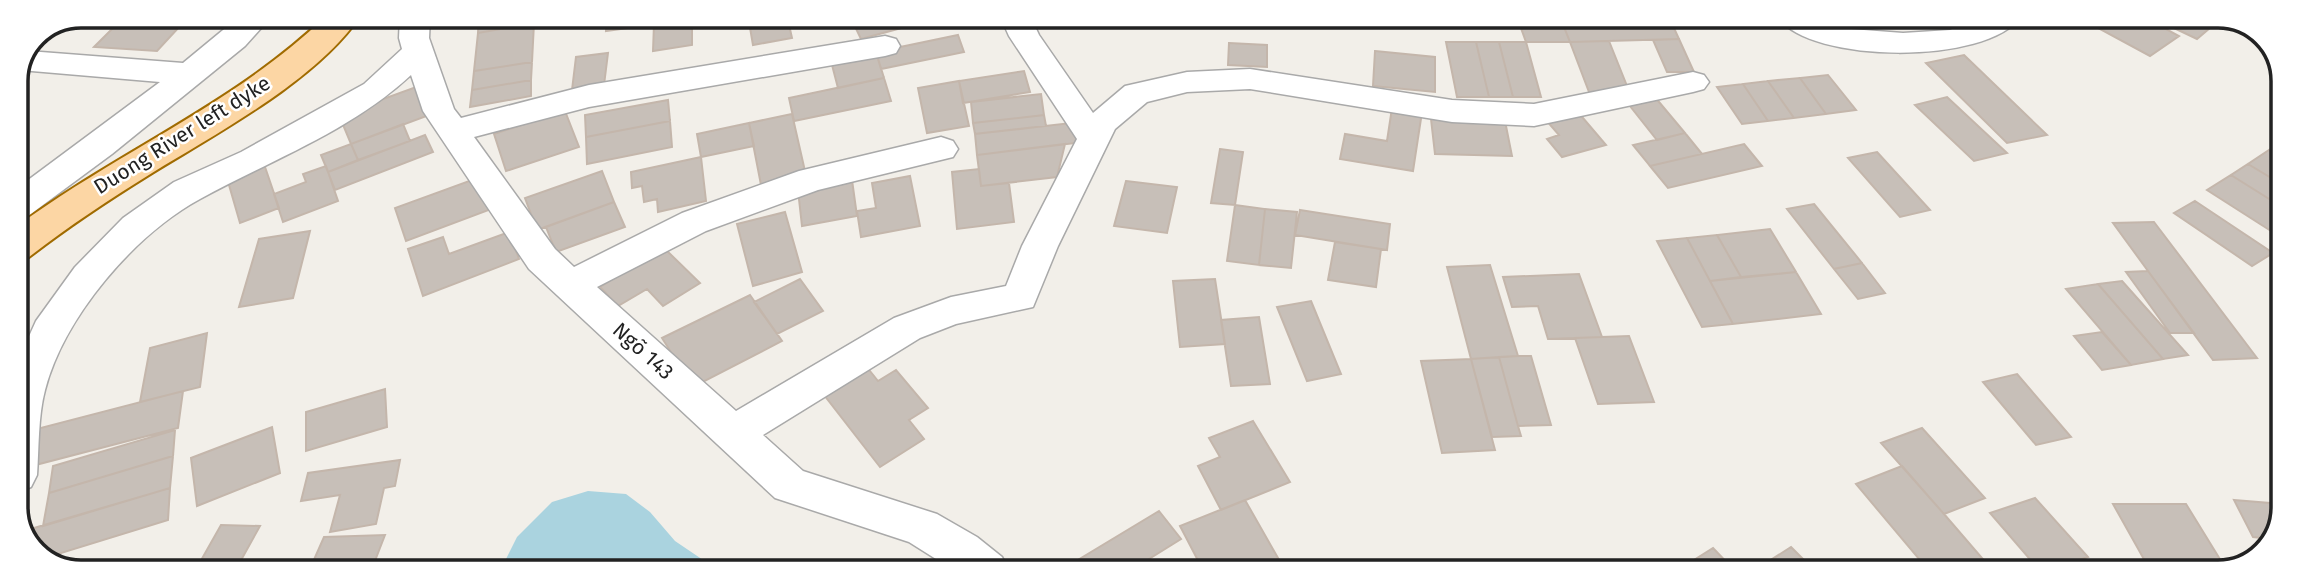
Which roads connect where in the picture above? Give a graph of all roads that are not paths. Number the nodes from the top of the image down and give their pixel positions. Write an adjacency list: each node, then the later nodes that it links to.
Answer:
1 (245, 28): 9 (street)
2 (330, 28): 15 (main road, Duong River left dyke)
3 (1020, 28): 12 (street)
4 (1812, 28): 5 (street)
5 (1984, 28)
6 (419, 30): 11 (street, Ngõ 143); 17 (street)
7 (885, 46): 11 (street)
8 (32, 62): 9 (street)
9 (188, 74): 14 (street)
10 (1693, 82): 12 (street)
11 (453, 131): 16 (street, Ngõ 143)
12 (1094, 139): 18 (street)
13 (941, 149): 16 (street)
14 (28, 198)
15 (28, 238)
16 (570, 285): 18 (street, Ngõ 143)
17 (28, 384)
18 (734, 432): 19 (street, Ngõ 143)
19 (973, 560)

